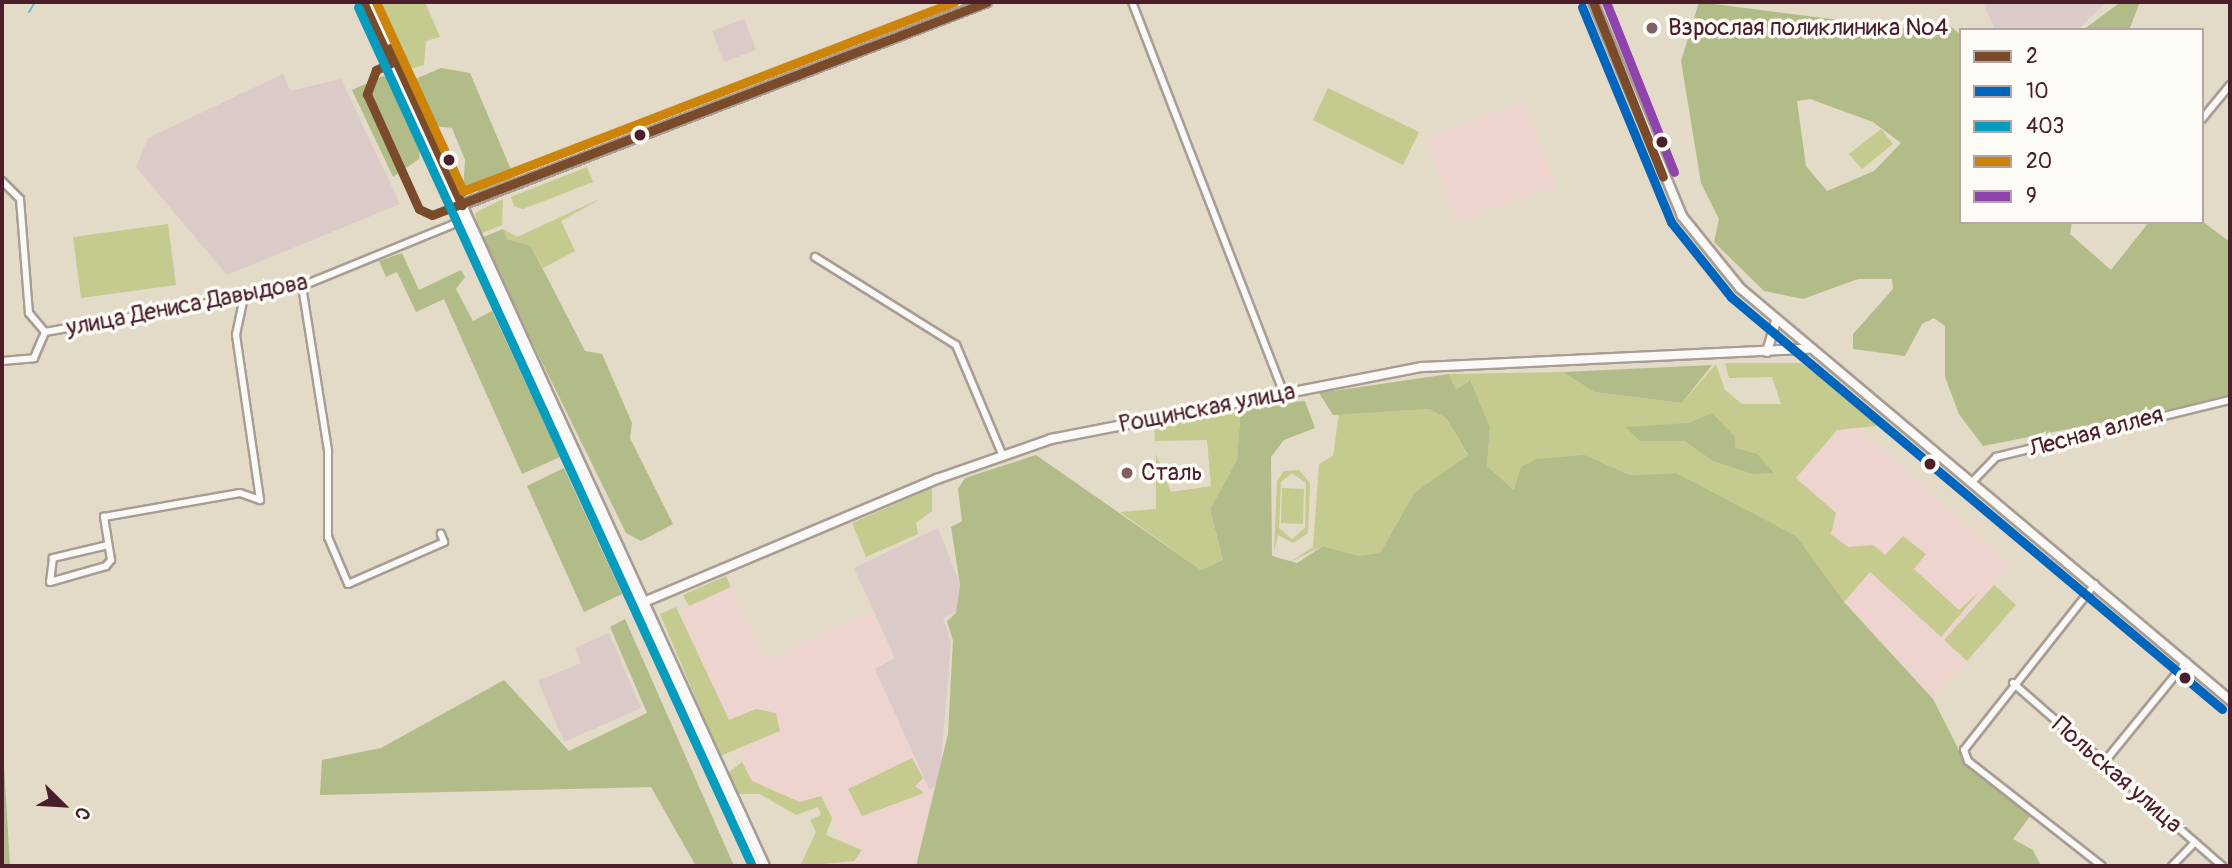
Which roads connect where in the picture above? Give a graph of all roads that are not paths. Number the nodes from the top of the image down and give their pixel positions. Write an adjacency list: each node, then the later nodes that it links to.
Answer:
1 (363, 2): 9 (main road)
2 (369, 2): 9 (main road)
3 (987, 2): 9 (main road)
4 (1132, 2): 19 (street)
5 (1593, 2): 14 (main road)
6 (2230, 85): 7 (street)
7 (2204, 117)
8 (2, 181): 15 (street)
9 (459, 206): 10 (main road)
10 (465, 219): 12 (street, улица Дениса Давыдова); 26 (main road); 27 (main road)
11 (815, 257): 21 (street)
12 (302, 286): 13 (street, улица Дениса Давыдова); 23 (street)
13 (244, 297): 15 (street, улица Дениса Давыдова); 24 (street)
14 (1776, 321): 16 (main road); 17 (main road)
15 (45, 332): 18 (street, улица Дениса Давыдова)
16 (1809, 349): 17 (main road, Рощинская улица); 22 (main road)
17 (1767, 352): 19 (main road, Рощинская улица)
18 (2, 361)
19 (1283, 392): 21 (main road, Рощинская улица)
20 (2230, 400): 22 (street, Лесная аллея)
21 (1002, 454): 26 (main road, Рощинская улица)
22 (1972, 482): 25 (main road)
23 (441, 534)
24 (108, 545): 24 (street)
25 (2095, 584): 28 (main road); 29 (street)
26 (647, 601): 27 (main road, Рощинская улица); 34 (main road)
27 (637, 605): 33 (main road)
28 (2186, 662): 30 (main road); 31 (street)
29 (2013, 684): 31 (street, Польская улица); 35 (street)
30 (2230, 700)
31 (2106, 760): 32 (street, Польская улица)
32 (2194, 843): 36 (street); 37 (street, Польская улица)
33 (755, 866)
34 (765, 866)
35 (2102, 866)
36 (2172, 866)
37 (2222, 866)

